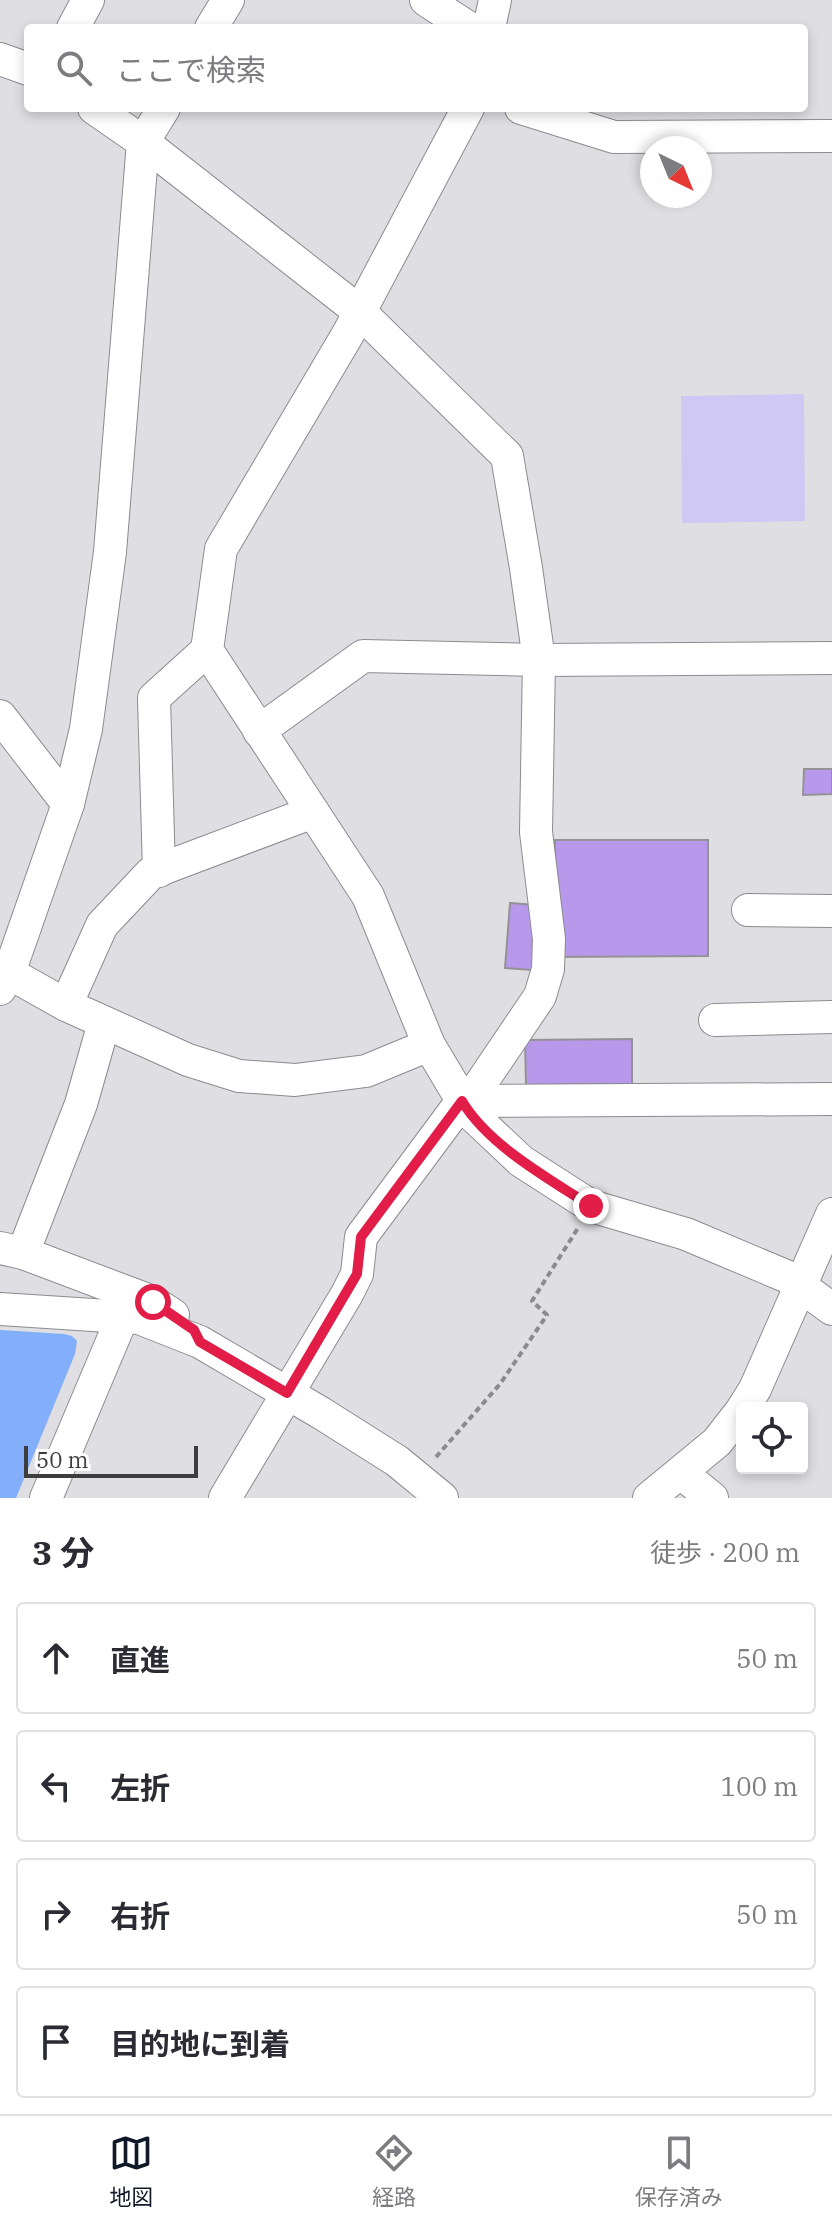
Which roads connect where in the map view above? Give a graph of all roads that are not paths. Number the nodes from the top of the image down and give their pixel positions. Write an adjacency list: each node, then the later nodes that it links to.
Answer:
1 (88, 0): 5 (street)
2 (228, 0): 6 (street)
3 (426, 0): 7 (street)
4 (495, 0): 8 (street)
5 (75, 24)
6 (213, 24)
7 (463, 24)
8 (490, 24)
9 (0, 59): 10 (street)
10 (24, 68)
11 (100, 112): 16 (street)
12 (162, 112): 16 (street)
13 (466, 112): 17 (street)
14 (534, 112): 15 (street)
15 (832, 136)
16 (143, 142): 17 (street); 23 (street)
17 (360, 312): 18 (street); 20 (street)
18 (207, 650): 22 (street); 25 (street)
19 (832, 658): 20 (street)
20 (539, 660): 22 (street); 35 (street)
21 (0, 716): 23 (street)
22 (259, 731): 24 (street)
23 (68, 804): 28 (street)
24 (313, 812): 25 (street); 33 (street)
25 (159, 871): 29 (street)
26 (748, 910): 27 (street)
27 (832, 911)
28 (4, 981): 29 (street)
29 (66, 1005): 32 (street)
30 (832, 1017): 31 (street)
31 (715, 1020)
32 (104, 1023): 33 (street); 37 (street)
33 (429, 1045): 35 (street)
34 (832, 1099): 35 (street)
35 (466, 1101): 38 (street); 43 (street)
36 (832, 1214): 38 (street)
37 (12, 1251): 42 (street)
38 (799, 1285): 40 (street); 44 (street)
39 (0, 1309): 41 (street)
40 (832, 1309)
41 (122, 1318): 42 (street); 48 (street)
42 (200, 1342): 43 (street)
43 (287, 1393): 47 (street); 49 (street)
44 (747, 1402)
45 (736, 1418): 46 (street)
46 (681, 1473): 50 (street); 51 (street)
47 (430, 1487)
48 (46, 1498)
49 (225, 1498)
50 (649, 1498)
51 (712, 1498)

